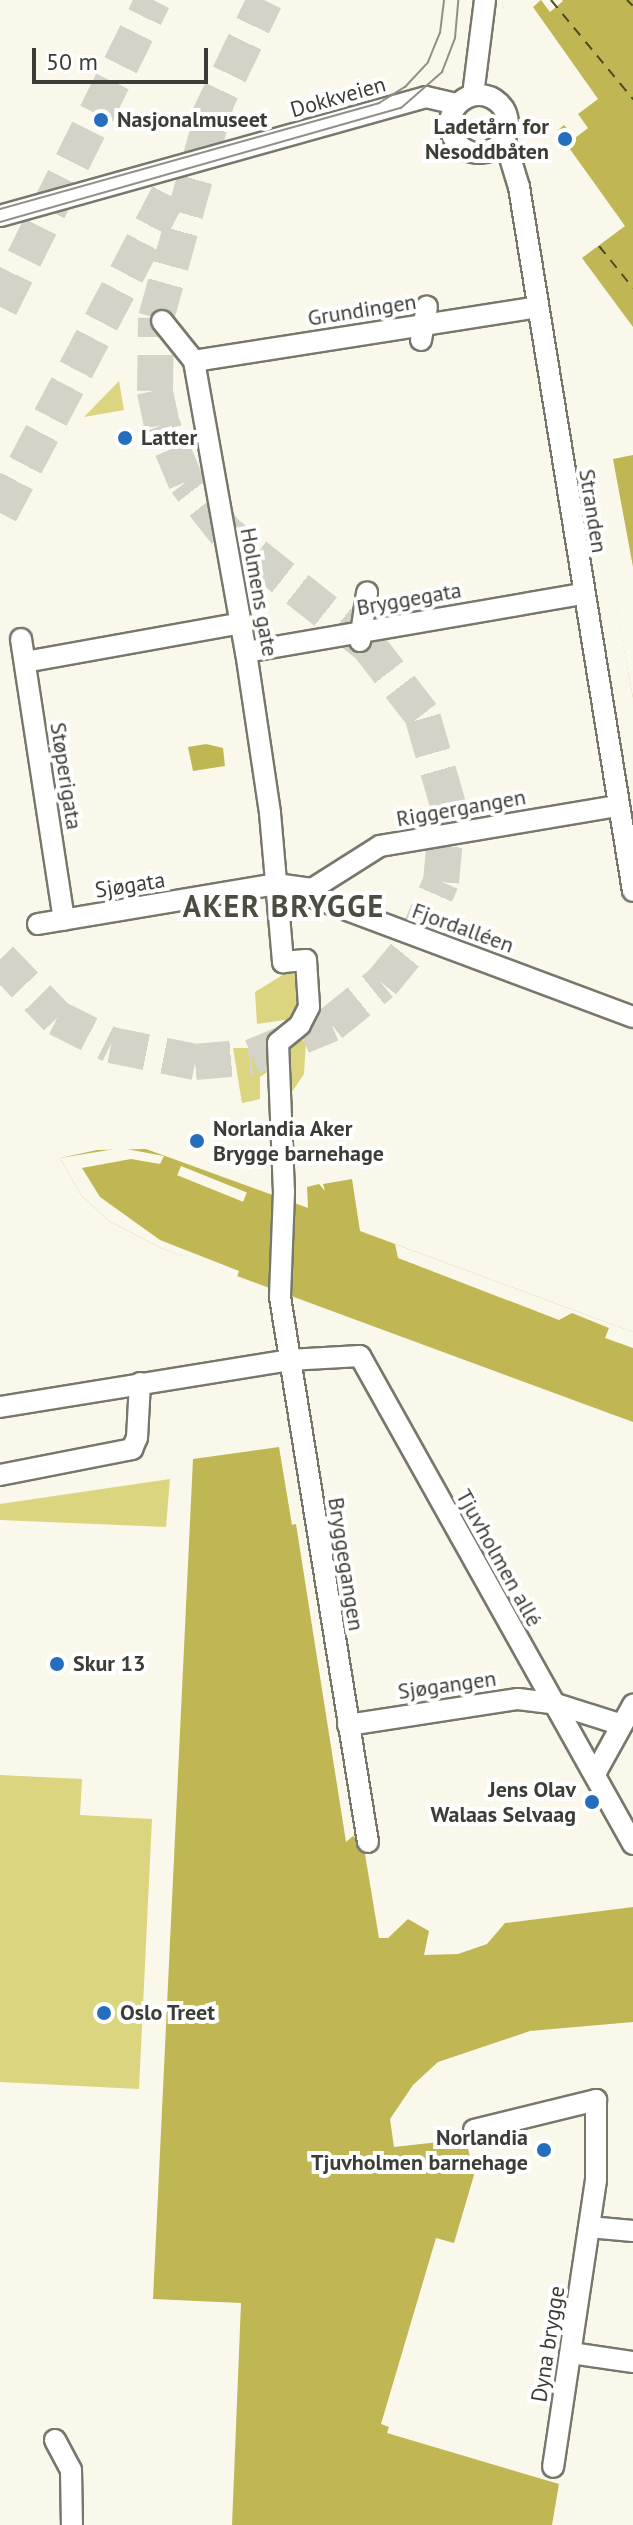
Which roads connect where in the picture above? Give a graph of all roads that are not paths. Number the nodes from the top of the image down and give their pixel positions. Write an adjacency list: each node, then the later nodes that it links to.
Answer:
1 (485, 0): 2 (street)
2 (465, 100): 3 (street, Dokkveien); 3 (street); 4 (street, Dokkveien)
3 (504, 138): 5 (street, Stranden)
4 (0, 216)
5 (538, 307): 7 (street, Grundingen); 9 (street, Stranden)
6 (162, 321): 7 (street, Holmens gate)
7 (194, 361): 10 (street, Holmens gate)
8 (367, 593): 11 (street)
9 (581, 594): 11 (street, Bryggegata); 15 (street, Stranden)
10 (241, 623): 13 (street, Holmens gate); 14 (street)
11 (360, 636): 13 (street, Bryggegata)
12 (21, 639): 14 (street, Støperigata)
13 (246, 652): 16 (street, Holmens gate)
14 (25, 662): 18 (street, Støperigata)
15 (617, 806): 16 (street, Riggergangen); 17 (street, Stranden)
16 (276, 884): 18 (street, Sjøgata); 20 (street, Fjordalléen); 21 (street, Holmens gate)
17 (633, 891)
18 (64, 920): 19 (street, Sjøgata)
19 (38, 924)
20 (633, 1017)
21 (284, 1203): 22 (street, Bryggegangen)
22 (289, 1360): 23 (street); 26 (street, Tjuvholmen allé); 28 (street, Bryggegangen)
23 (140, 1383): 24 (street); 25 (street)
24 (0, 1407)
25 (0, 1475)
26 (553, 1703): 28 (street, Sjøgangen); 29 (street, Sjøgangen); 30 (street, Tjuvholmen allé)
27 (633, 1705): 29 (street)
28 (348, 1725): 31 (street, Bryggegangen)
29 (622, 1725): 30 (street)
30 (596, 1772): 32 (street, Tjuvholmen allé)
31 (368, 1842)
32 (633, 1844)
33 (474, 2130): 34 (street, Dyna brygge)
34 (589, 2227): 35 (street); 36 (street, Dyna brygge)
35 (633, 2231)
36 (571, 2353): 37 (street); 39 (street, Dyna brygge)
37 (633, 2362)
38 (55, 2440): 40 (street)
39 (553, 2467)
40 (72, 2525)

